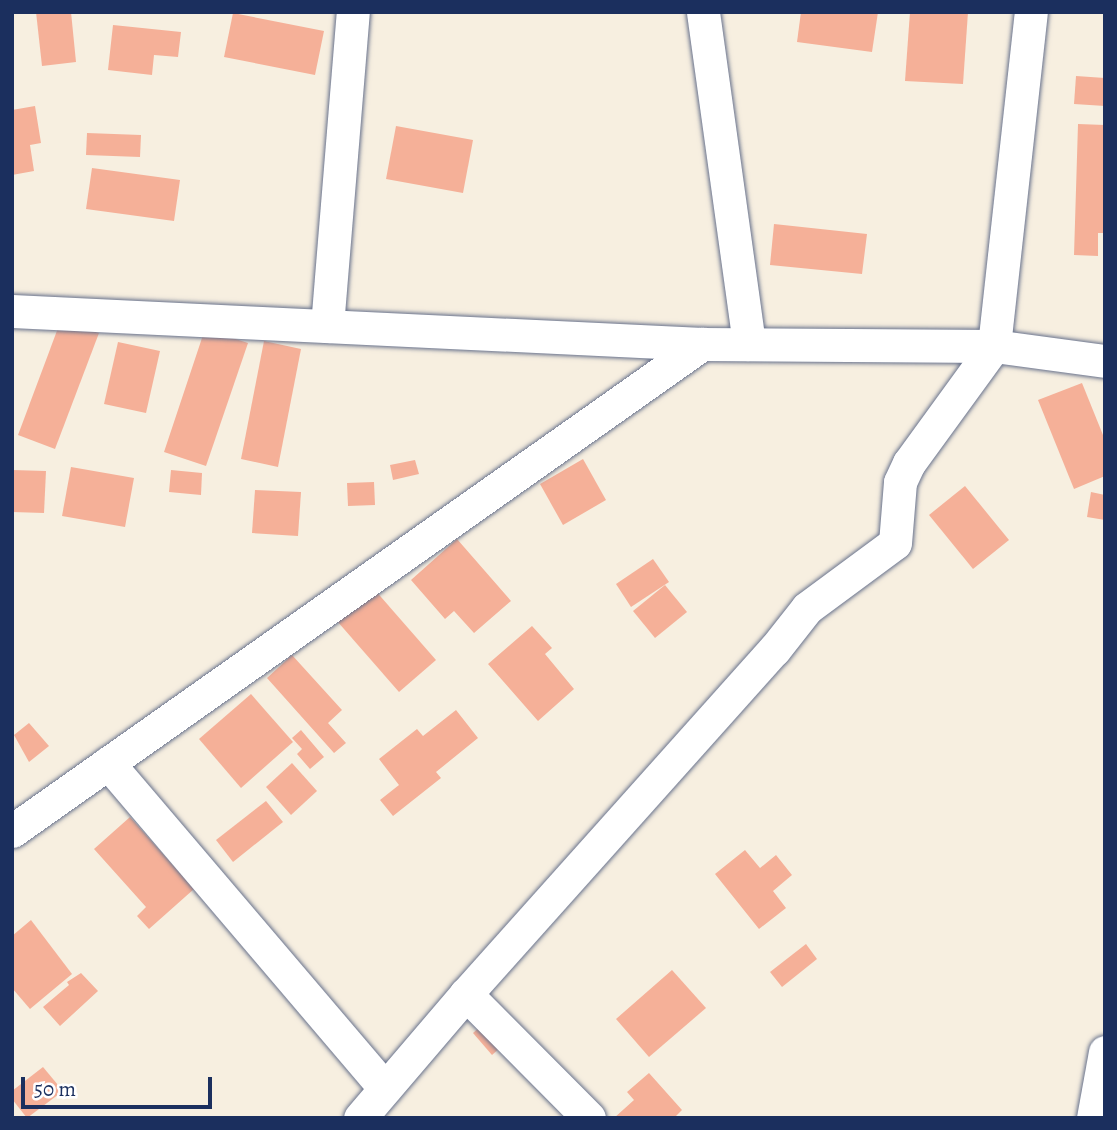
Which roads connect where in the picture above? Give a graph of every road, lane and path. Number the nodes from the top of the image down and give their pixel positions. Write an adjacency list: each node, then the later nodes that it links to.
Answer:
1 (353, 12): 5 (street)
2 (703, 12): 7 (street)
3 (1031, 12): 8 (street)
4 (12, 311): 5 (street)
5 (327, 326): 6 (street)
6 (702, 344): 7 (street); 10 (street)
7 (749, 344): 8 (street)
8 (994, 346): 9 (street); 12 (street)
9 (1105, 361)
10 (108, 763): 11 (street); 14 (street)
11 (12, 831)
12 (466, 994): 14 (street); 16 (street)
13 (1105, 1052): 17 (street)
14 (385, 1088): 15 (street)
15 (360, 1118)
16 (589, 1118)
17 (1093, 1118)

